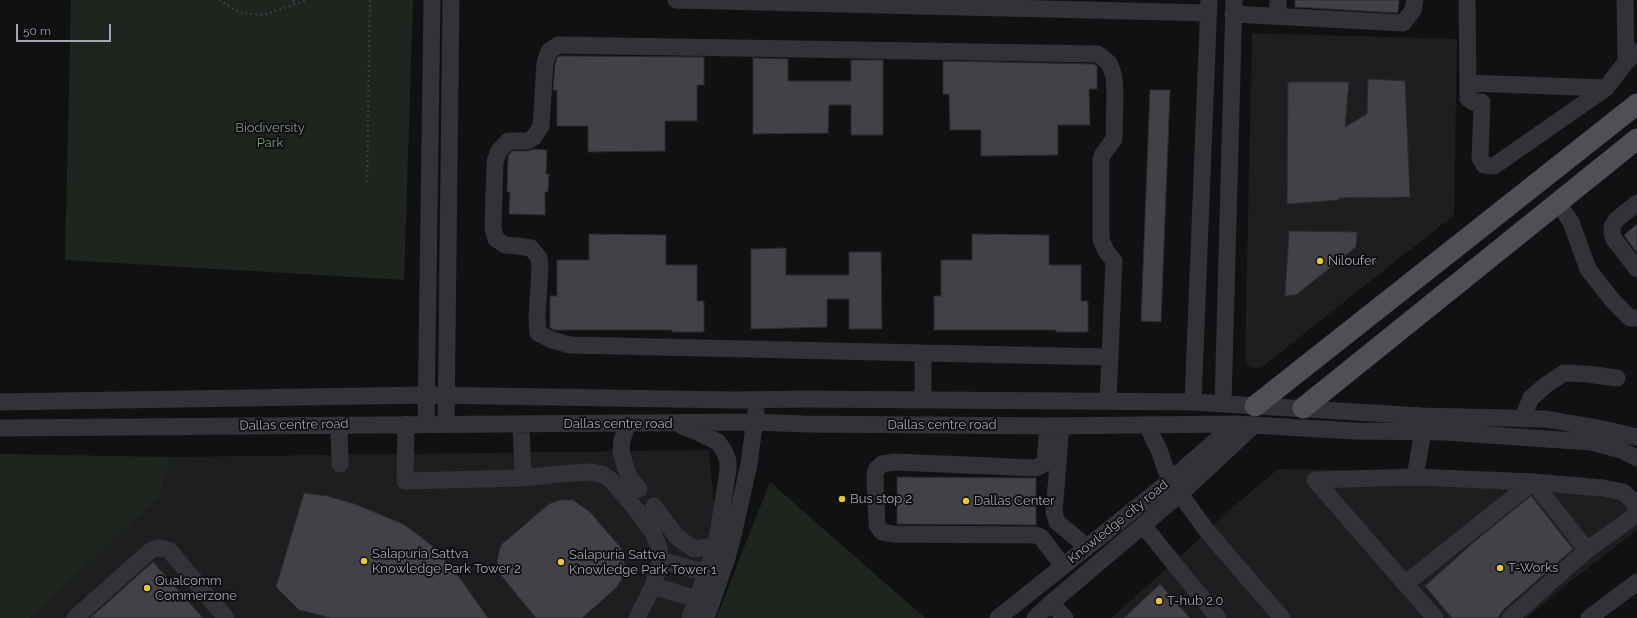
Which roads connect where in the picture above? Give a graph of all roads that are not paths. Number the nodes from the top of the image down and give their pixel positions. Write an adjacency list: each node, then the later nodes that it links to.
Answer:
1 (432, 0): 24 (street)
2 (451, 0): 25 (street)
3 (676, 0): 7 (street)
4 (1415, 0): 9 (street)
5 (1467, 0): 11 (street)
6 (1625, 0): 10 (street)
7 (1209, 6): 30 (street)
8 (1233, 7): 9 (street); 31 (street)
9 (1278, 8)
10 (1632, 57): 12 (street)
11 (1468, 83): 12 (street); 12 (street)
12 (1606, 88)
13 (1637, 104): 18 (main road)
14 (1637, 139): 15 (main road)
15 (1557, 202): 19 (main road); 20 (street)
16 (1637, 203): 17 (street)
17 (1637, 269)
18 (1402, 290): 19 (main road); 33 (main road)
19 (1420, 314): 32 (main road)
20 (1637, 318)
21 (923, 353): 22 (street); 22 (street); 27 (street)
22 (1109, 357): 28 (street)
23 (1617, 378): 35 (street)
24 (426, 395): 25 (street, Dallas centre road); 29 (street, Dallas centre road); 39 (street)
25 (446, 396): 26 (street, Dallas centre road); 44 (street)
26 (756, 400): 27 (street, Dallas centre road); 36 (street)
27 (923, 400): 28 (street, Dallas centre road)
28 (1108, 401): 30 (street, Dallas centre road)
29 (0, 402)
30 (1193, 402): 31 (street, Dallas centre road)
31 (1224, 403): 33 (street, Dallas centre road)
32 (1303, 408): 33 (street); 34 (street)
33 (1254, 416): 42 (street, Dallas centre road); 48 (street); 56 (street, Knowledge city road)
34 (1501, 418): 35 (street); 49 (street)
35 (1522, 419): 50 (street)
36 (755, 422): 41 (street, Dallas centre road); 46 (street, Dallas centre road); 75 (street)
37 (628, 423): 40 (street, Dallas centre road); 41 (street, Dallas centre road); 57 (street)
38 (406, 424): 39 (street, Dallas centre road); 43 (street, Dallas centre road); 54 (street)
39 (426, 424): 44 (street, Dallas centre road)
40 (521, 424): 44 (street, Dallas centre road); 54 (street)
41 (674, 424): 60 (street)
42 (1235, 424): 45 (street, Dallas centre road); 56 (street, Knowledge city road)
43 (339, 425): 47 (street, Dallas centre road); 52 (street)
44 (446, 425)
45 (1147, 425): 46 (street, Dallas centre road); 56 (street)
46 (1055, 426): 61 (street); 64 (street)
47 (0, 428)
48 (1424, 432): 49 (street); 53 (street)
49 (1500, 435): 51 (street)
50 (1637, 437)
51 (1637, 458)
52 (340, 464)
53 (1415, 477): 55 (street); 67 (street)
54 (523, 478): 63 (street)
55 (1533, 482): 62 (street); 62 (street); 67 (street)
56 (1175, 487): 59 (street, Knowledge city road); 61 (street, Knowledge city road); 80 (street)
57 (639, 489)
58 (654, 506): 60 (street)
59 (1143, 525): 70 (street, Knowledge city road); 79 (street)
60 (716, 546): 65 (street)
61 (1087, 547): 64 (street, Knowledge city road)
62 (1587, 550): 82 (street)
63 (660, 560): 65 (street); 68 (street)
64 (1063, 566): 76 (street, Knowledge city road)
65 (707, 573): 69 (street)
66 (1637, 582): 83 (street)
67 (1405, 584): 81 (street)
68 (653, 586): 69 (street); 73 (street)
69 (697, 599): 74 (street)
70 (1050, 603): 77 (street, Knowledge city road); 78 (street)
71 (75, 618): 72 (street)
72 (226, 618)
73 (637, 618)
74 (690, 618)
75 (706, 618)
76 (998, 618)
77 (1035, 618)
78 (1065, 618)
79 (1218, 618)
80 (1282, 618)
81 (1434, 618)
82 (1510, 618)
83 (1589, 618)

